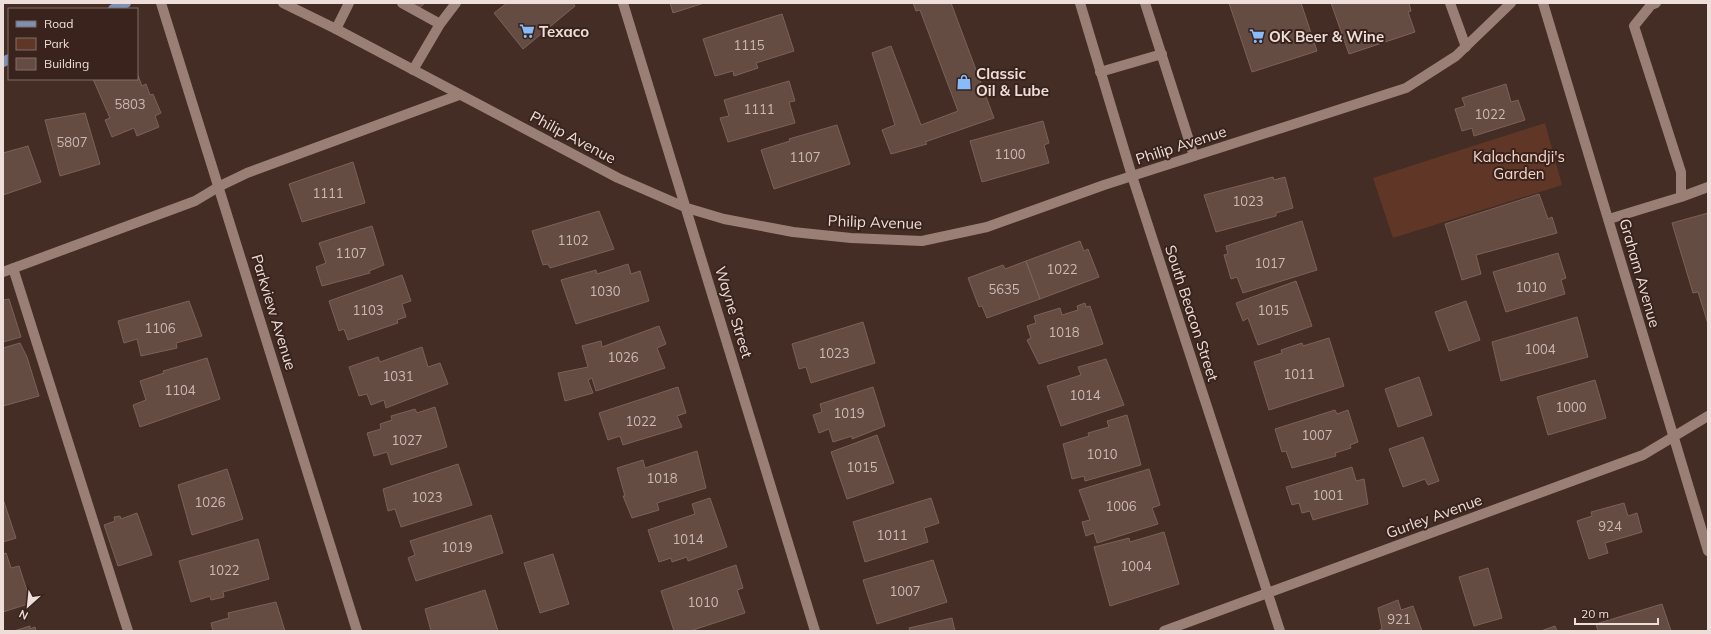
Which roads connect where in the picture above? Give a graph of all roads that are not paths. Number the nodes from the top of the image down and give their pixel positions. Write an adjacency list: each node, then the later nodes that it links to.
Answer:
1 (126, 3): 14 (main road)
2 (161, 3): 24 (street, Parkview Avenue)
3 (283, 3): 16 (street, Philip Avenue)
4 (349, 3): 16 (street)
5 (402, 3): 15 (street)
6 (456, 3): 15 (street)
7 (623, 3): 27 (street, Wayne Street)
8 (1080, 3): 20 (street, South Beacon Street)
9 (1145, 3): 18 (street)
10 (1450, 3): 17 (street)
11 (1511, 3): 17 (street, Philip Avenue)
12 (1543, 3): 28 (street, Graham Avenue)
13 (1656, 3): 26 (street)
14 (115, 8)
15 (440, 24): 19 (street)
16 (336, 29): 19 (street, Philip Avenue)
17 (1466, 47): 22 (street, Philip Avenue)
18 (1162, 54): 20 (street); 22 (street)
19 (413, 70): 21 (street, Philip Avenue)
20 (1100, 72): 23 (street, South Beacon Street)
21 (459, 95): 24 (street); 27 (street, Philip Avenue)
22 (1194, 156): 23 (street, Philip Avenue)
23 (1132, 176): 27 (street, Philip Avenue); 34 (street, South Beacon Street)
24 (220, 186): 29 (street); 36 (street, Parkview Avenue)
25 (1708, 187): 26 (street)
26 (1681, 197): 28 (street)
27 (687, 208): 37 (street, Wayne Street)
28 (1609, 219): 32 (street, Graham Avenue)
29 (13, 268): 30 (street); 35 (street)
30 (3, 272)
31 (1708, 416): 32 (street, Gurley Avenue)
32 (1672, 436): 33 (street, Graham Avenue); 34 (street, Gurley Avenue)
33 (1708, 551)
34 (1268, 594): 38 (street, Gurley Avenue); 39 (street, South Beacon Street)
35 (128, 631)
36 (357, 631)
37 (816, 631)
38 (1164, 631)
39 (1280, 631)

